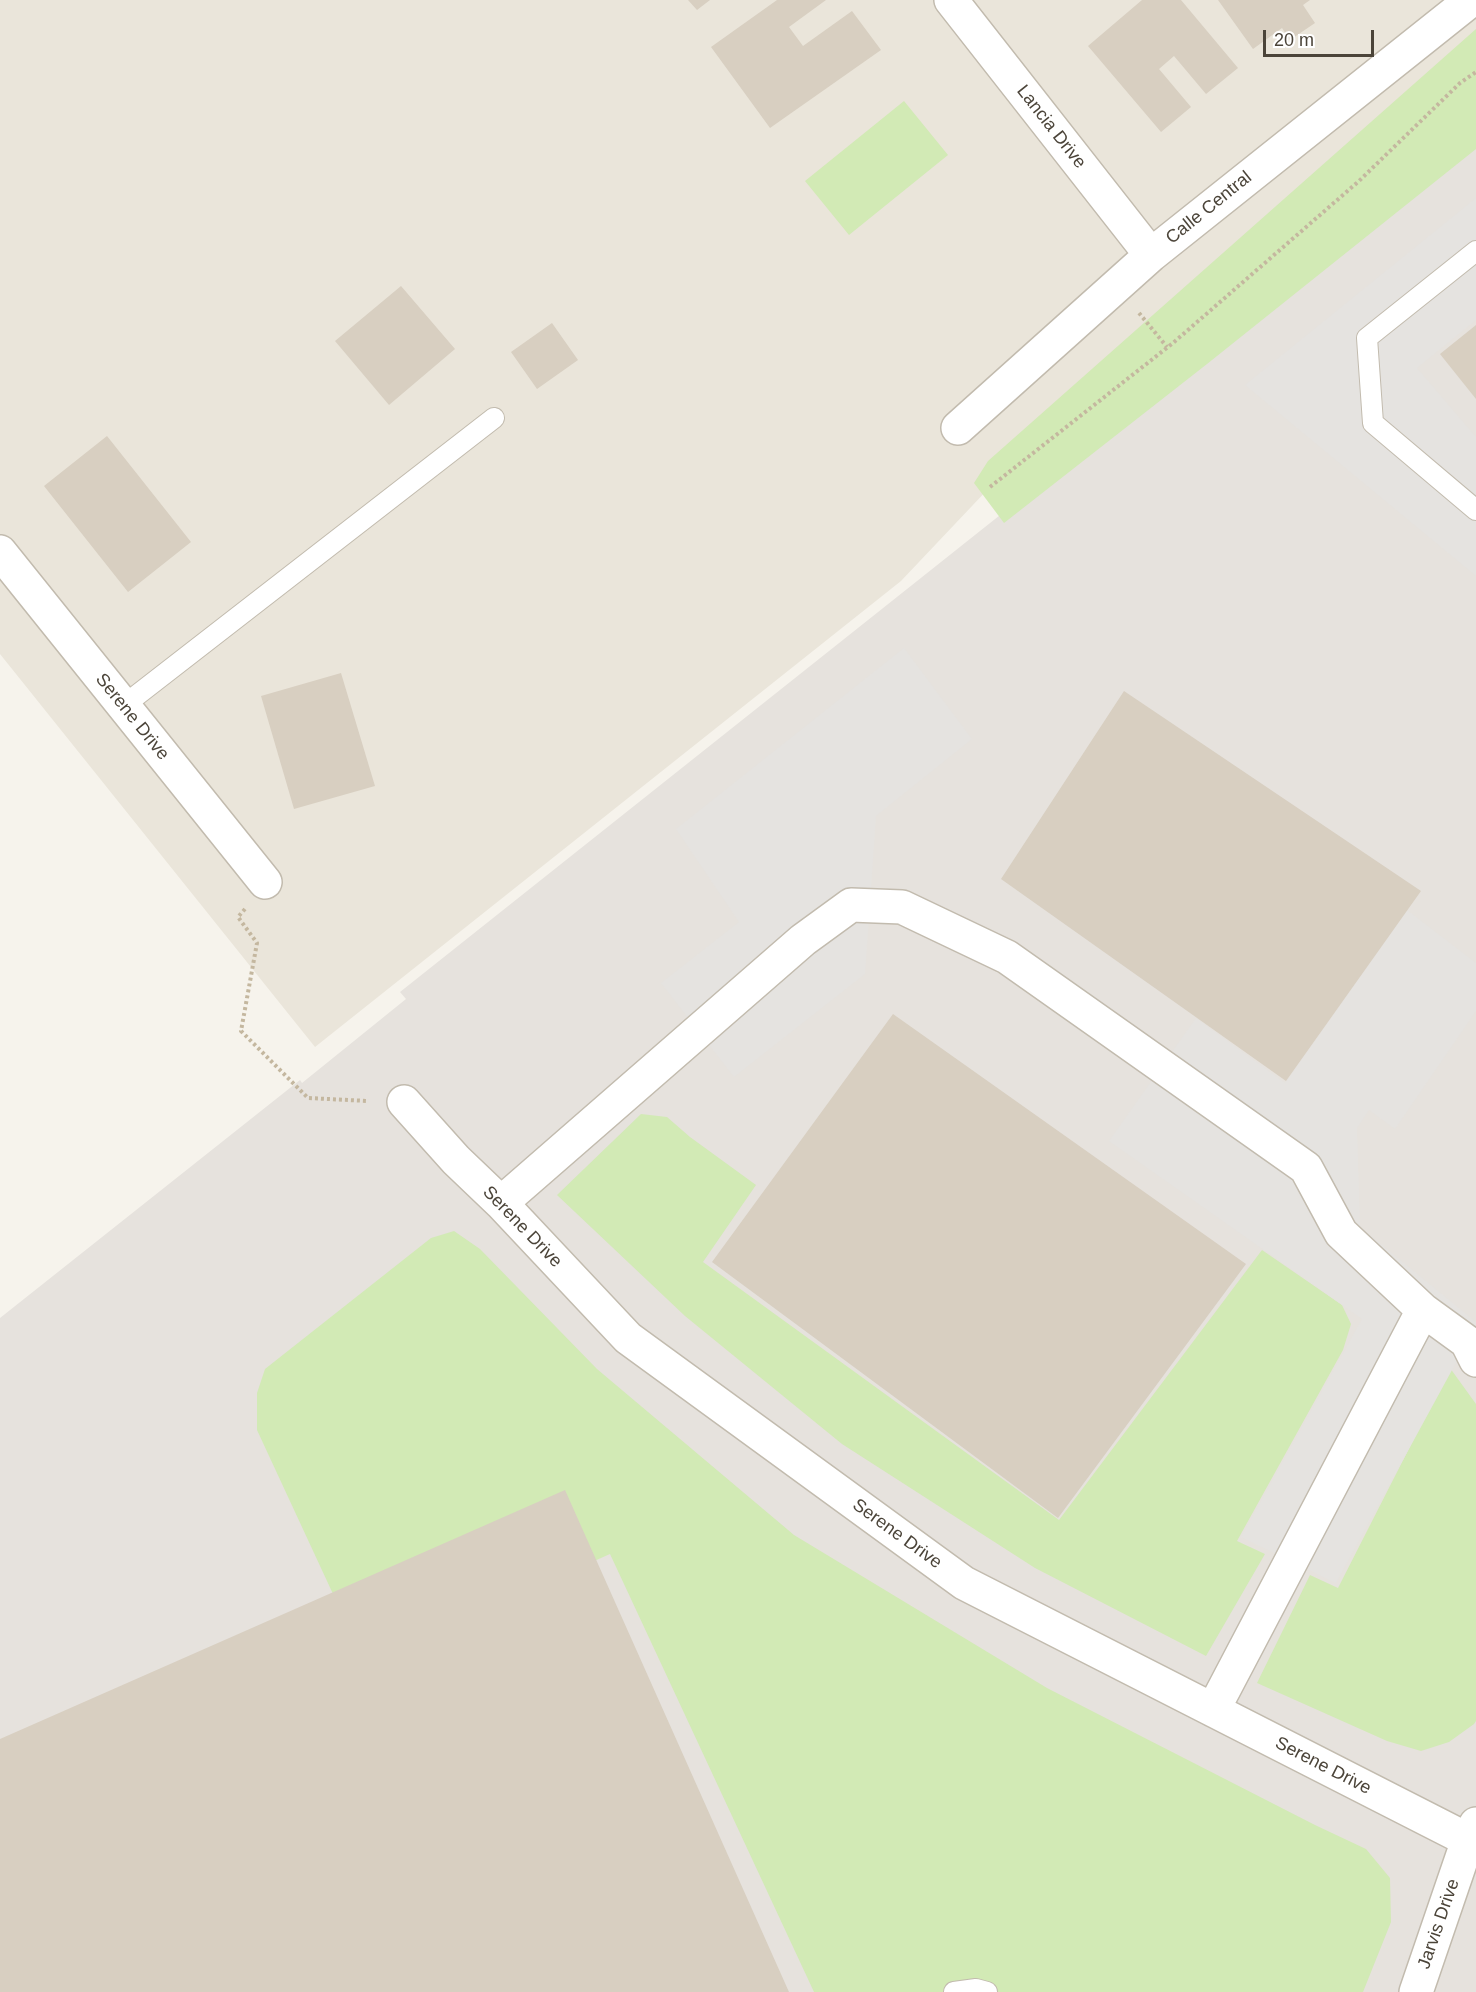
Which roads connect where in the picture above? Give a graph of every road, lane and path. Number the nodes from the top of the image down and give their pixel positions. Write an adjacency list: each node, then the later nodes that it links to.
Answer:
1 (951, 0): 5 (street, Lancia Drive)
2 (1471, 0): 5 (street, Calle Central)
3 (1476, 72): 7 (path)
4 (1476, 251): 11 (lane)
5 (1151, 255): 6 (street, Calle Central)
6 (1116, 286): 7 (path); 9 (street, Calle Central)
7 (1167, 347): 10 (path)
8 (494, 418): 13 (lane)
9 (958, 428)
10 (990, 487)
11 (1476, 510)
12 (0, 552): 13 (street, Serene Drive)
13 (123, 706): 14 (street, Serene Drive)
14 (265, 882): 15 (path)
15 (404, 1102): 16 (street, Serene Drive)
16 (501, 1203): 17 (street); 19 (street, Serene Drive)
17 (1423, 1310): 18 (street); 19 (street)
18 (1476, 1360)
19 (1213, 1710): 20 (street, Serene Drive)
20 (1473, 1836): 23 (street, Jarvis Drive)
21 (954, 1992): 22 (lane)
22 (987, 1992)
23 (1416, 1992)

